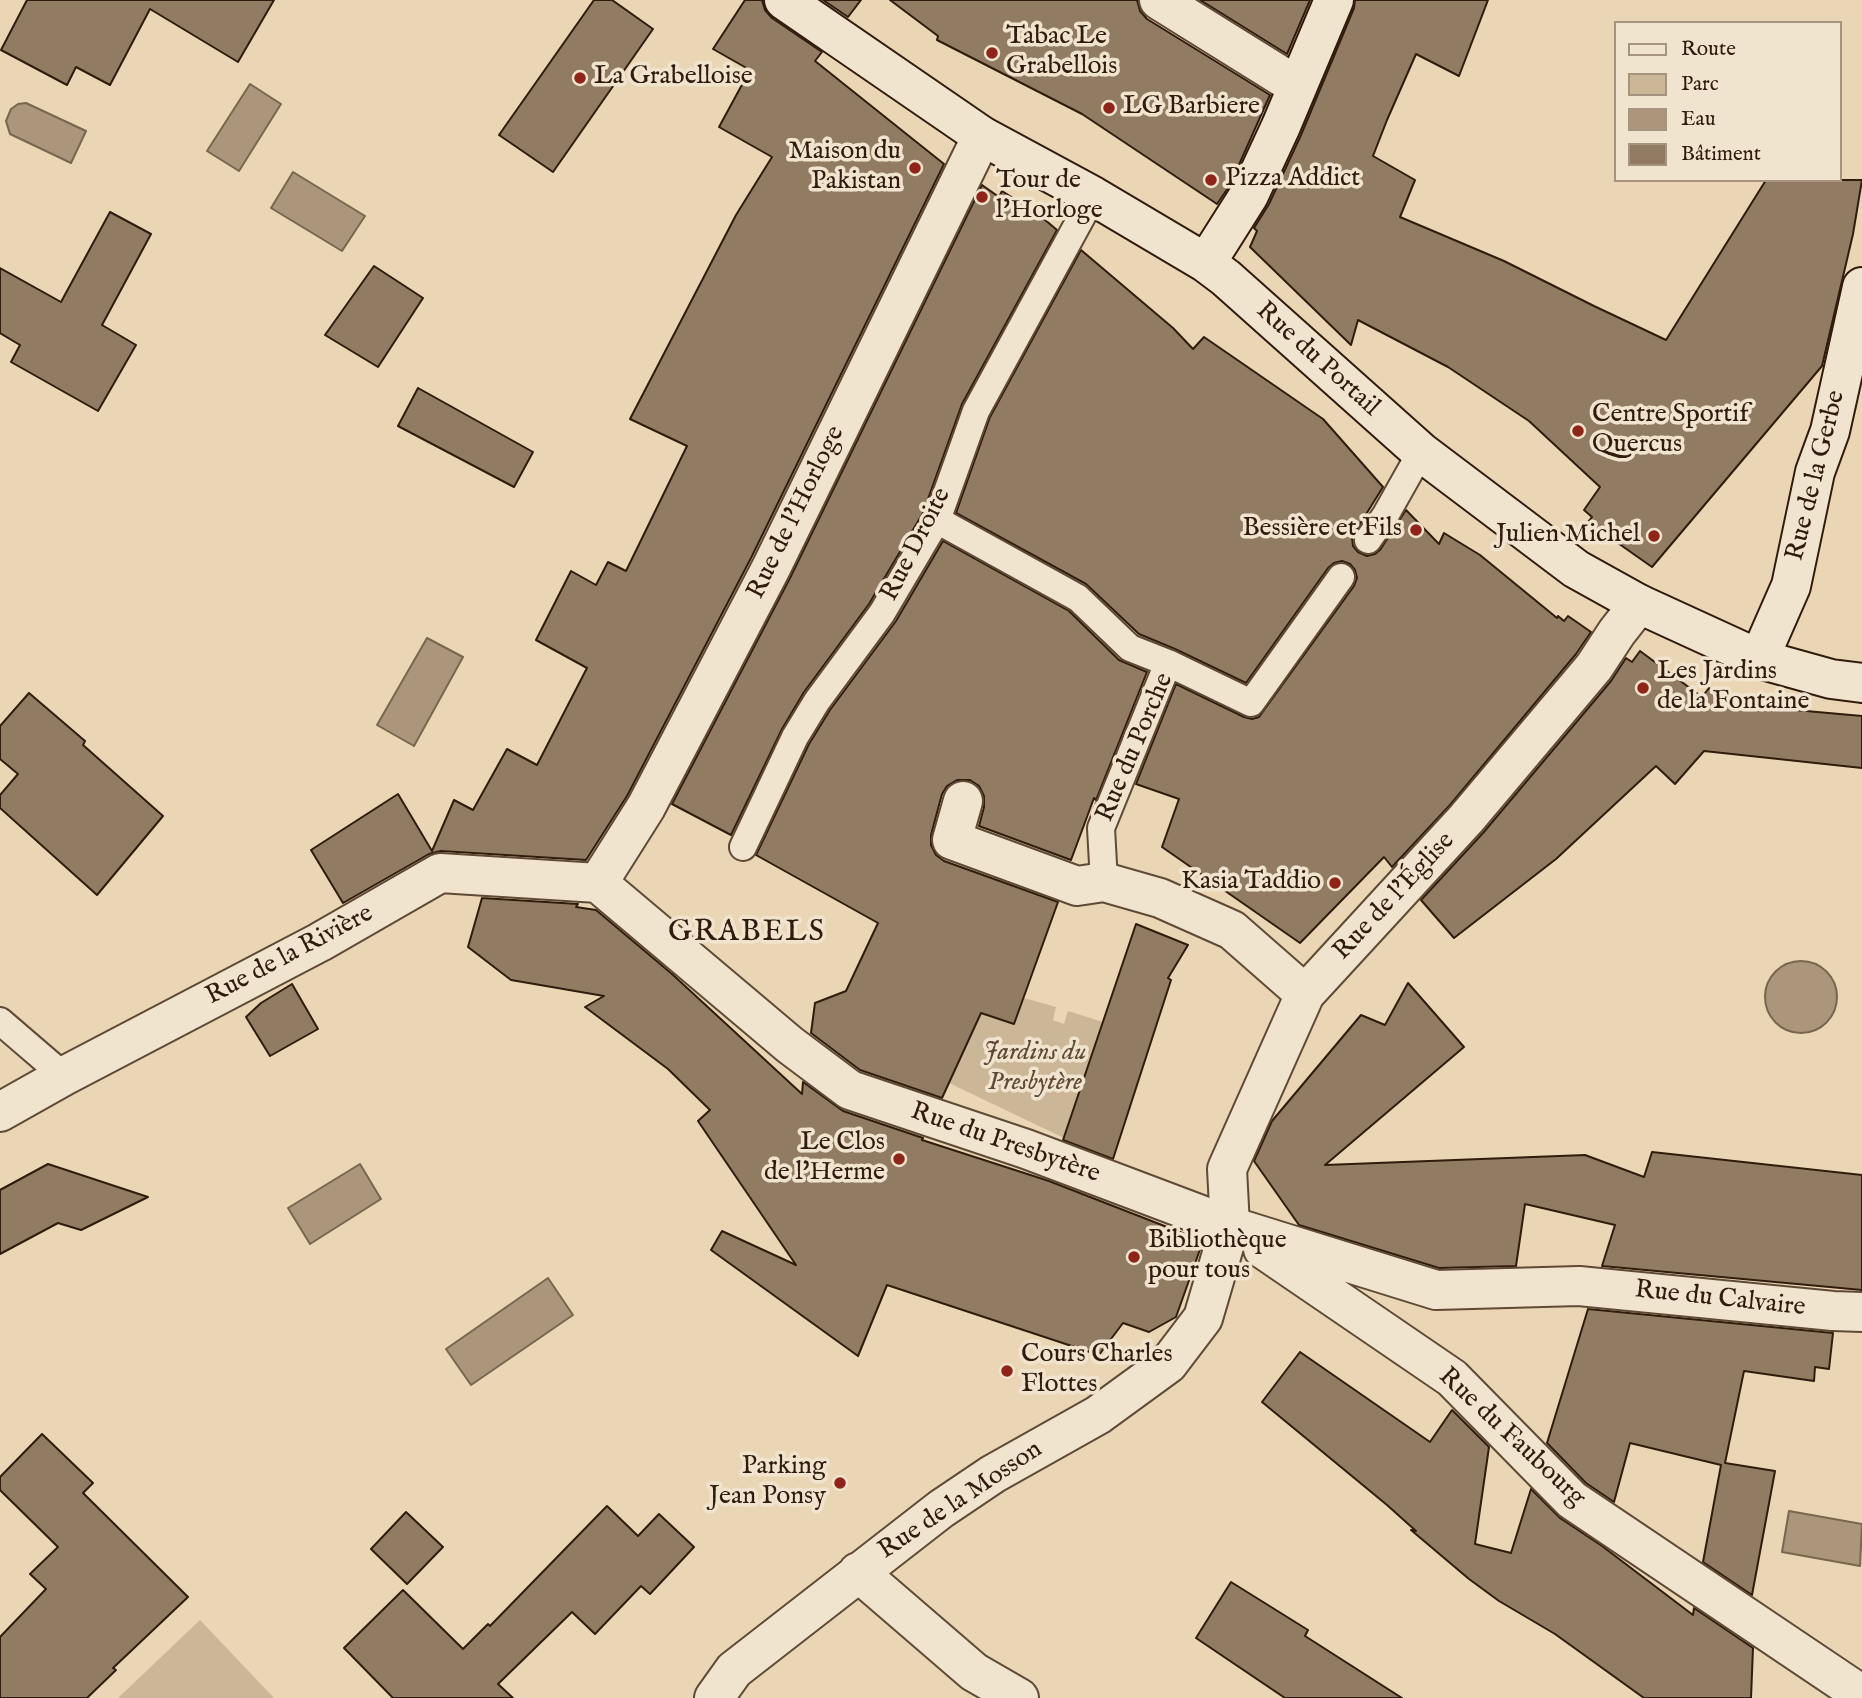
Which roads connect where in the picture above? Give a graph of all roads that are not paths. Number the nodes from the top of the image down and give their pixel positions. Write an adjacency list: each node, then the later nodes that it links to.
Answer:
1 (784, 0): 5 (street, Rue du Portail)
2 (1159, 0): 4 (street)
3 (1334, 0): 4 (street)
4 (1297, 86): 7 (street)
5 (982, 136): 6 (street, Rue du Portail); 20 (street, Rue de l'Horloge)
6 (1093, 196): 7 (street, Rue du Portail); 10 (lane, Rue Droite)
7 (1206, 263): 9 (street, Rue du Portail)
8 (1862, 288): 14 (street, Rue de la Gerbe)
9 (1421, 452): 11 (lane); 13 (street, Rue du Portail)
10 (937, 520): 15 (lane); 18 (lane, Rue Droite)
11 (1368, 540)
12 (1341, 577): 15 (lane, Rue du Porche)
13 (1639, 604): 14 (street, Rue du Portail); 21 (street, Rue de l'Église)
14 (1759, 659): 16 (street, Rue du Portail)
15 (1168, 663): 19 (lane, Rue du Porche)
16 (1862, 683)
17 (963, 801): 19 (street)
18 (743, 847)
19 (1104, 882): 21 (street)
20 (598, 883): 23 (street, Rue de la Rivière); 25 (street, Rue du Presbytère)
21 (1305, 994): 25 (street, Rue de l'Église)
22 (0, 1021): 23 (lane)
23 (64, 1076): 24 (street, Rue de la Rivière)
24 (0, 1112)
25 (1230, 1226): 26 (street, Rue du Calvaire); 27 (street, Rue de la Mosson); 28 (street, Rue du Faubourg)
26 (1862, 1312)
27 (858, 1572): 29 (street, Rue de la Mosson); 30 (street)
28 (1862, 1695)
29 (714, 1698)
30 (1019, 1698)

